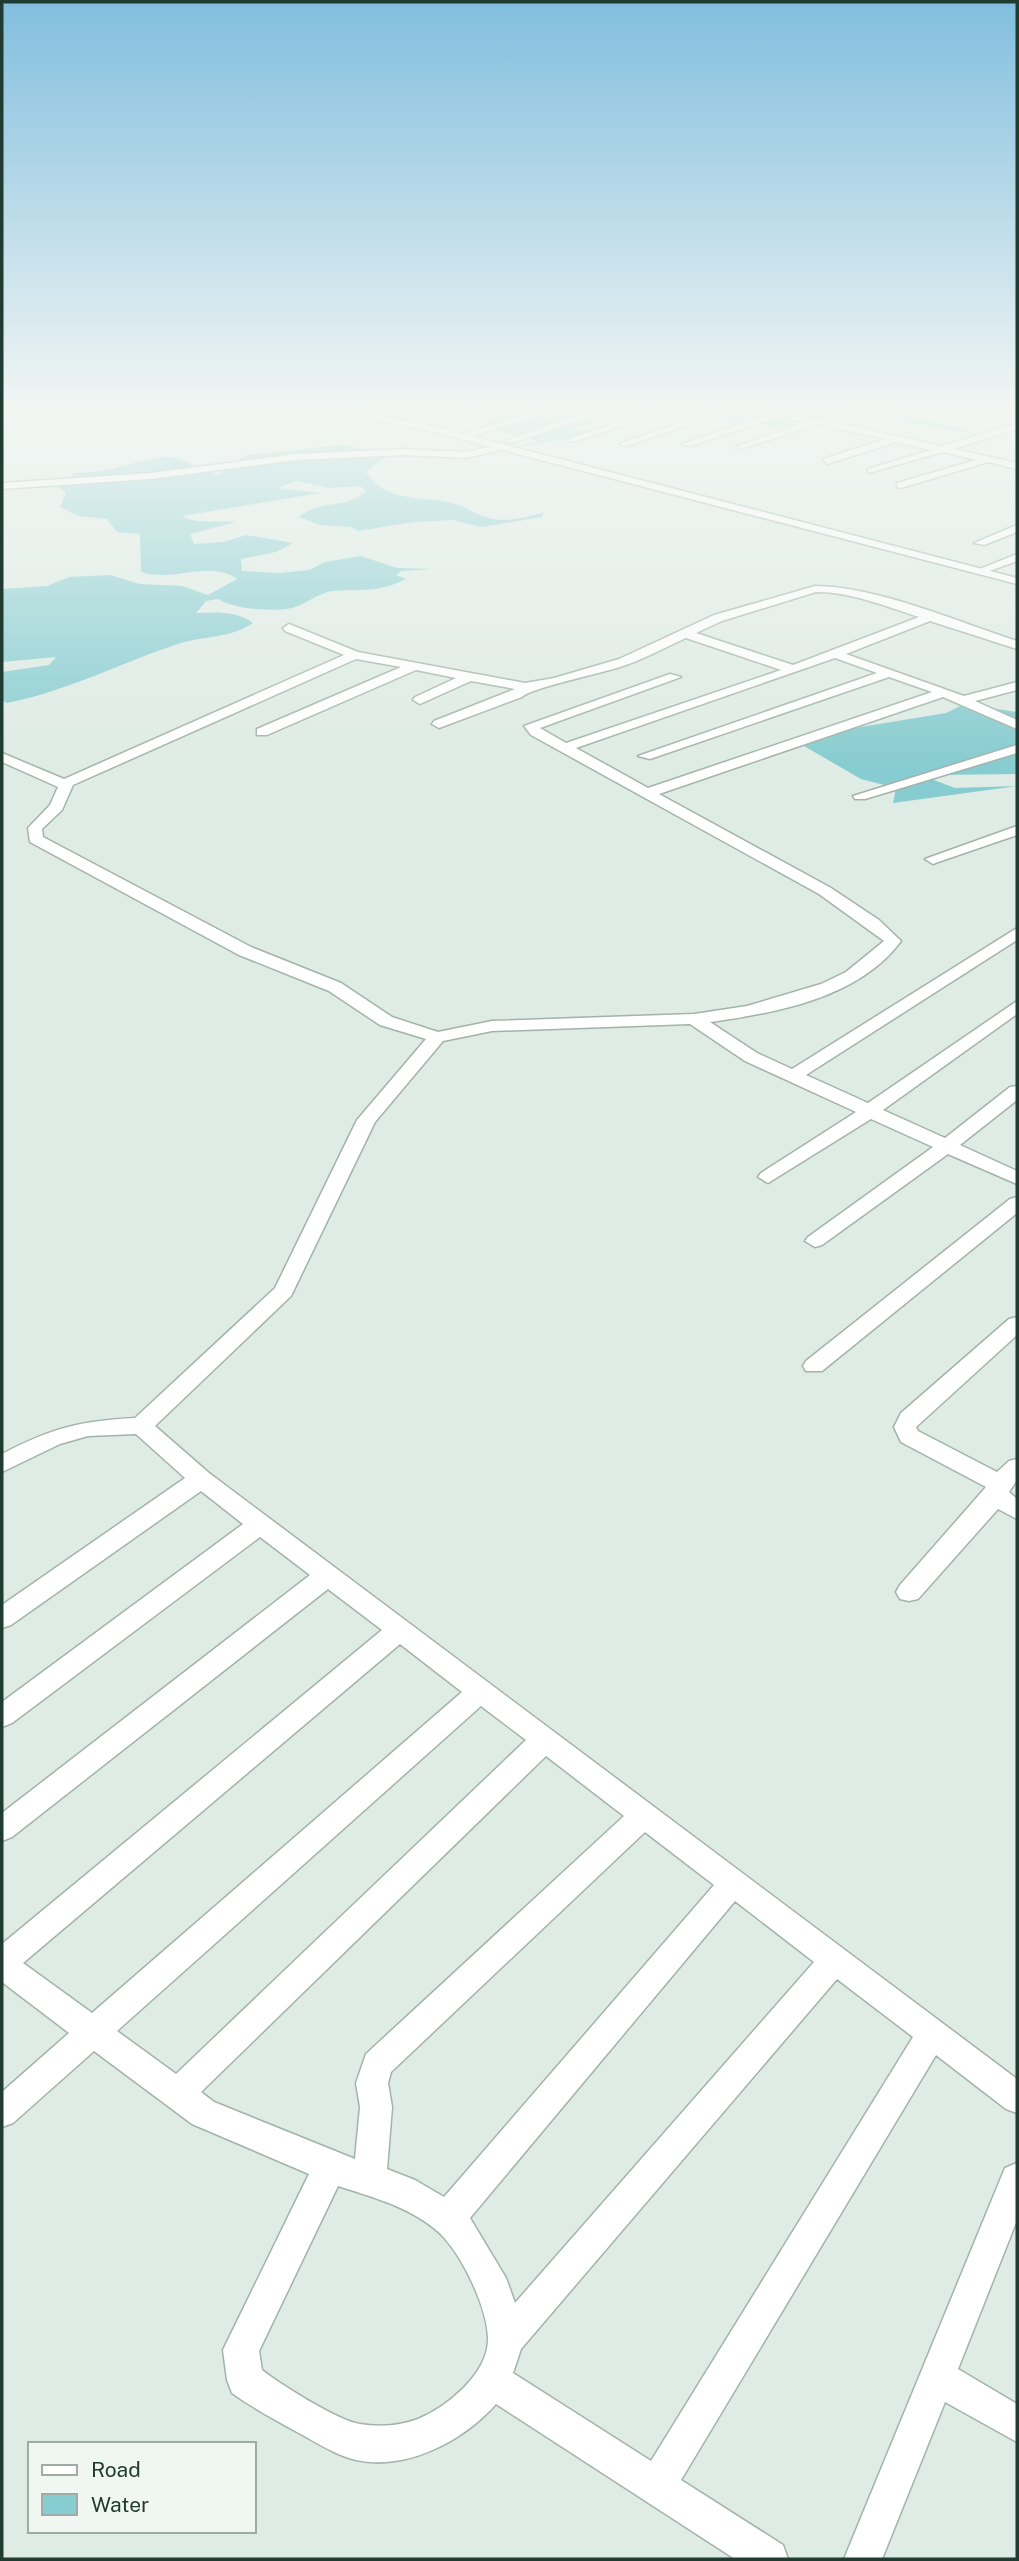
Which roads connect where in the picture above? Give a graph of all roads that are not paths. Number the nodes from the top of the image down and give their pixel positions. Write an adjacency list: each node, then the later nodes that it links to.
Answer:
1 (826, 530): 5 (street)
2 (1013, 530): 3 (street)
3 (980, 543)
4 (1017, 557): 5 (street)
5 (981, 571): 6 (street)
6 (1017, 581)
7 (930, 617): 9 (street); 10 (street); 12 (street)
8 (289, 628): 11 (street)
9 (684, 633): 14 (street); 20 (street)
10 (1017, 645)
11 (355, 654): 13 (street); 32 (street)
12 (835, 654): 14 (street); 15 (street)
13 (414, 667): 16 (street); 27 (street)
14 (791, 669): 28 (street)
15 (889, 673): 21 (street); 30 (street)
16 (468, 677): 19 (street); 20 (street)
17 (675, 677): 28 (street)
18 (1017, 686): 23 (street)
19 (448, 687): 22 (street); 24 (street)
20 (525, 687): 24 (street)
21 (944, 692): 23 (street); 33 (street)
22 (420, 700)
23 (963, 700): 26 (street)
24 (499, 701): 25 (street)
25 (439, 724)
26 (1017, 724)
27 (262, 732)
28 (567, 747): 33 (street)
29 (1017, 749): 34 (street)
30 (645, 756)
31 (2, 757): 32 (street)
32 (67, 783): 40 (street)
33 (648, 793): 39 (street)
34 (860, 796)
35 (1017, 830): 36 (street)
36 (933, 859)
37 (1017, 933): 41 (street)
38 (1017, 1006): 43 (street)
39 (694, 1019): 40 (street); 41 (street)
40 (437, 1037): 51 (street)
41 (793, 1076): 43 (street)
42 (1017, 1091): 44 (street)
43 (870, 1111): 44 (street); 45 (street)
44 (947, 1146): 46 (street); 48 (street)
45 (768, 1177)
46 (1017, 1178)
47 (1017, 1203): 50 (street)
48 (815, 1241)
49 (1017, 1324): 55 (street)
50 (814, 1366)
51 (141, 1426): 52 (street); 54 (street)
52 (2, 1464)
53 (1017, 1467): 55 (street)
54 (201, 1479): 57 (street); 60 (street)
55 (998, 1490): 56 (street); 59 (street)
56 (1017, 1511)
57 (260, 1524): 58 (street); 63 (street)
58 (328, 1575): 61 (street); 66 (street)
59 (909, 1592)
60 (2, 1618)
61 (400, 1630): 62 (street); 69 (street)
62 (481, 1691): 64 (street); 70 (street)
63 (2, 1716)
64 (544, 1740): 65 (street); 72 (street)
65 (643, 1815): 67 (street); 77 (street)
66 (2, 1829)
67 (733, 1883): 68 (street); 78 (street)
68 (835, 1960): 71 (street); 79 (street)
69 (2, 1964): 70 (street)
70 (91, 2031): 72 (street); 74 (street)
71 (932, 2034): 73 (street); 83 (street)
72 (177, 2094): 75 (street)
73 (1017, 2098)
74 (2, 2112)
75 (330, 2167): 77 (street); 81 (street)
76 (1017, 2179): 80 (street)
77 (369, 2180): 78 (street)
78 (447, 2218): 79 (street)
79 (506, 2339): 81 (street)
80 (937, 2377): 82 (street); 85 (street)
81 (493, 2381): 83 (street)
82 (1017, 2424)
83 (657, 2485): 84 (street)
84 (769, 2559)
85 (863, 2559)

